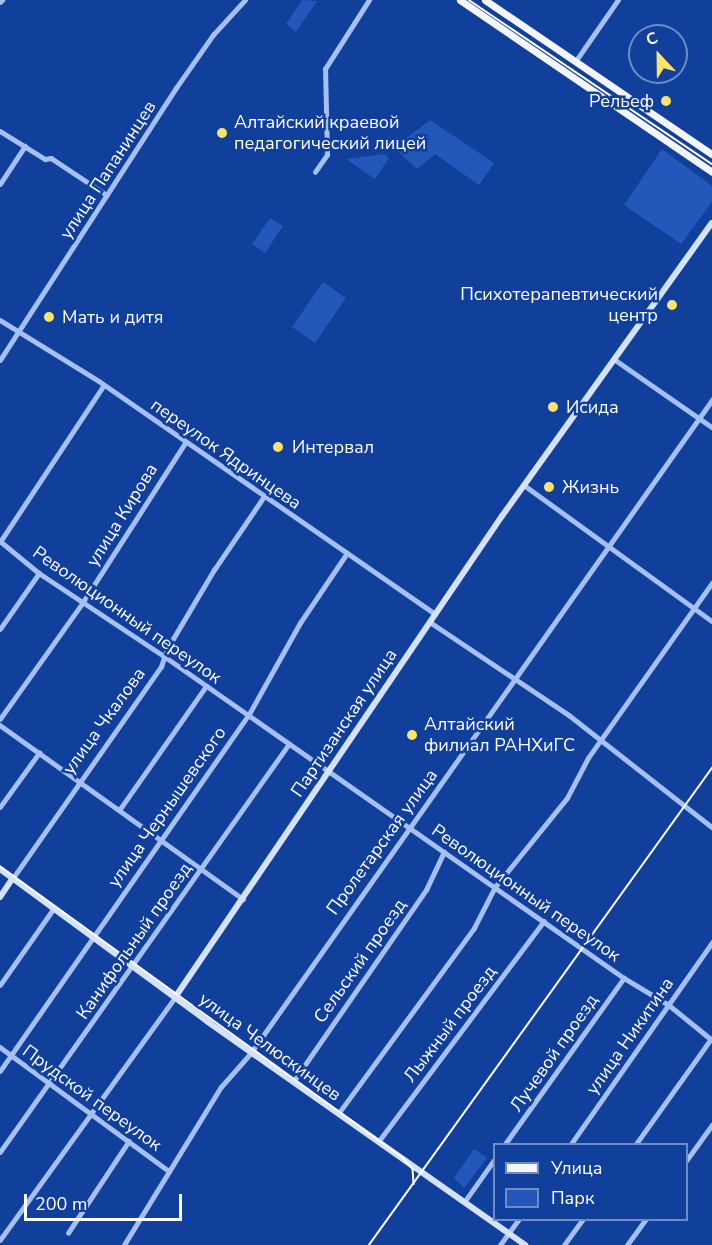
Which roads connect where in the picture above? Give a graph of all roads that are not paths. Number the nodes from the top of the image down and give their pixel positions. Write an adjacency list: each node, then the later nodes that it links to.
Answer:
1 (245, 0): 15 (street, улица Папанинцев)
2 (369, 0): 12 (street)
3 (460, 0): 7 (main road)
4 (484, 0): 6 (main road)
5 (618, 0): 8 (street)
6 (537, 35): 7 (main road); 8 (main road)
7 (529, 47): 13 (main road)
8 (575, 62): 11 (main road)
9 (0, 131): 10 (street)
10 (25, 146): 14 (street); 15 (street)
11 (712, 154)
12 (315, 172)
13 (712, 172)
14 (0, 184)
15 (106, 195): 18 (street, улица Папанинцев)
16 (712, 223): 19 (main road, Партизанская улица)
17 (0, 320): 18 (street, переулок Ядринцева)
18 (19, 331): 20 (street, улица Папанинцев); 21 (street, переулок Ядринцева)
19 (614, 359): 23 (street); 26 (main road, Партизанская улица)
20 (0, 360)
21 (104, 385): 25 (street, переулок Ядринцева); 28 (street)
22 (712, 400): 23 (street, Пролетарская улица)
23 (699, 418): 24 (street); 29 (street, Пролетарская улица)
24 (712, 427)
25 (185, 443): 27 (street, переулок Ядринцева); 33 (street, улица Кирова)
26 (524, 485): 29 (street); 35 (main road, Партизанская улица)
27 (263, 498): 30 (street, переулок Ядринцева); 39 (street, улица Чкалова)
28 (0, 541): 31 (street, Революционный переулок)
29 (608, 546): 34 (street); 40 (street, Пролетарская улица)
30 (347, 553): 35 (street, переулок Ядринцева); 42 (street, улица Чернышевского)
31 (39, 573): 33 (street, Революционный переулок); 38 (street)
32 (712, 583): 34 (street)
33 (82, 602): 39 (street, Революционный переулок); 43 (street, улица Кирова)
34 (694, 608): 36 (street); 45 (street)
35 (435, 614): 37 (main road, Партизанская улица)
36 (712, 621)
37 (430, 622): 40 (street); 48 (main road, Партизанская улица)
38 (0, 629)
39 (164, 656): 41 (street, Революционный переулок); 49 (street, улица Чкалова)
40 (514, 679): 45 (street); 52 (street, Пролетарская улица)
41 (206, 686): 42 (street, Революционный переулок); 51 (street)
42 (248, 716): 46 (street, Революционный переулок); 54 (street, улица Чернышевского)
43 (0, 719)
44 (0, 725): 47 (street)
45 (601, 740): 53 (street); 59 (street)
46 (289, 744): 48 (street, Революционный переулок); 56 (street, Канифольный проезд)
47 (39, 753): 49 (street); 50 (street)
48 (330, 771): 52 (street, Революционный переулок); 61 (main road, Партизанская улица)
49 (80, 780): 51 (street); 58 (street, улица Чкалова)
50 (0, 807)
51 (120, 809): 54 (street)
52 (409, 827): 55 (street, Революционный переулок); 73 (street, Пролетарская улица)
53 (712, 827)
54 (160, 838): 56 (street); 64 (street, улица Чернышевского)
55 (444, 852): 59 (street, Революционный переулок); 76 (street, Сельский проезд)
56 (202, 868): 61 (street); 66 (street, Канифольный проезд)
57 (0, 869): 58 (main road, улица Челюскинцев)
58 (13, 878): 60 (main road, улица Чкалова); 62 (main road, улица Челюскинцев)
59 (495, 887): 63 (street, Революционный переулок); 79 (street)
60 (0, 897)
61 (243, 899): 69 (main road, Партизанская улица)
62 (54, 908): 64 (main road, улица Челюскинцев); 68 (street)
63 (544, 921): 67 (street, Революционный переулок); 82 (street, Лыжный проезд)
64 (93, 936): 66 (main road, улица Челюскинцев); 74 (street, улица Чернышевского)
65 (712, 943): 70 (street, улица Никитина)
66 (133, 964): 69 (main road, улица Челюскинцев); 77 (street, Канифольный проезд)
67 (624, 978): 70 (street, Революционный переулок); 83 (street, Лучевой проезд)
68 (0, 985)
69 (176, 996): 73 (main road, улица Челюскинцев); 78 (street, Партизанская улица)
70 (669, 1005): 71 (street, Революционный переулок); 84 (street, улица Никитина)
71 (712, 1039): 85 (street)
72 (0, 1047): 74 (street, Прудской переулок)
73 (251, 1053): 76 (main road, улица Челюскинцев); 89 (street, Пролетарская улица)
74 (11, 1056): 75 (street, улица Чернышевского); 77 (street, Прудской переулок)
75 (0, 1071)
76 (293, 1082): 79 (main road, улица Челюскинцев)
77 (50, 1083): 78 (street, Прудской переулок); 86 (street, Канифольный проезд)
78 (92, 1112): 81 (street, Прудской переулок); 96 (street, Партизанская улица)
79 (338, 1114): 82 (main road, улица Челюскинцев)
80 (712, 1125): 87 (street)
81 (129, 1141): 89 (street, Прудской переулок); 94 (street)
82 (378, 1142): 90 (main road, улица Челюскинцев)
83 (506, 1143)
84 (572, 1143)
85 (637, 1143)
86 (0, 1152)
87 (688, 1160)
88 (493, 1163): 90 (street)
89 (169, 1171): 97 (street, Пролетарская улица)
90 (465, 1201): 95 (main road, улица Челюскинцев)
91 (517, 1221): 95 (street)
92 (581, 1221): 100 (street)
93 (644, 1221): 101 (street)
94 (68, 1233)
95 (509, 1233): 98 (street); 99 (main road, улица Челюскинцев)
96 (0, 1240)
97 (124, 1245)
98 (500, 1245)
99 (525, 1245)
100 (564, 1245)
101 (627, 1245)

